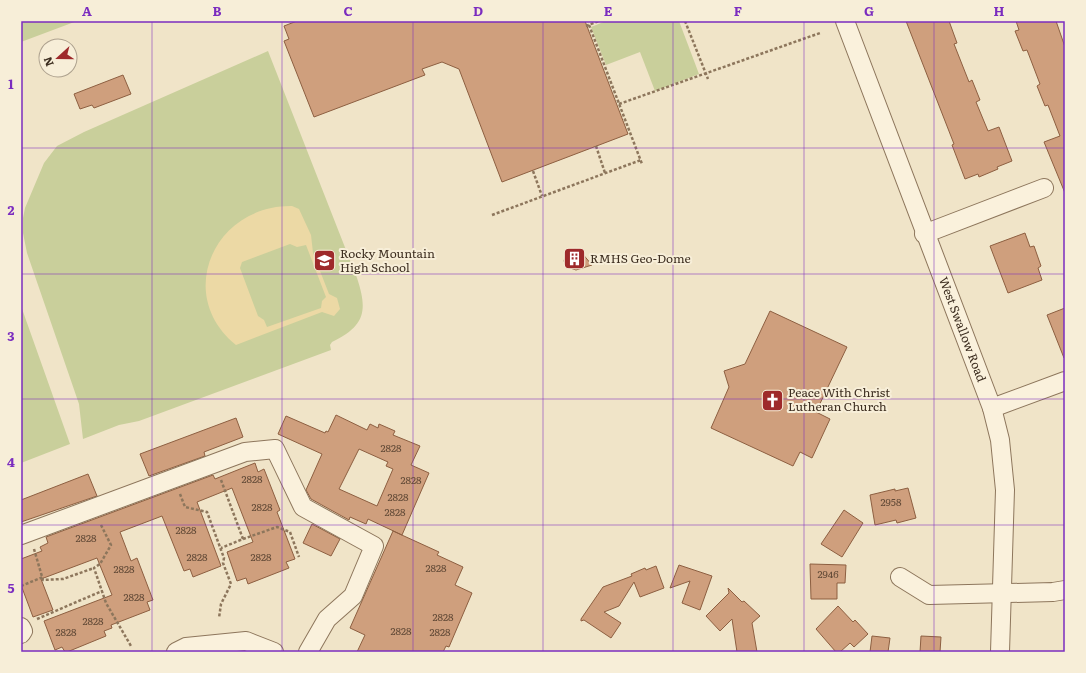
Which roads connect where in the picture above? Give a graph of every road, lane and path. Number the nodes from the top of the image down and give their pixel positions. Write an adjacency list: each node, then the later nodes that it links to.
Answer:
1 (600, 21): 7 (path)
2 (685, 21): 5 (path)
3 (845, 21): 14 (street, West Swallow Road)
4 (820, 33): 5 (path)
5 (706, 74): 6 (path); 7 (path)
6 (708, 79)
7 (619, 104): 10 (path)
8 (596, 146): 10 (path)
9 (533, 171): 12 (path)
10 (605, 173): 12 (path)
11 (1044, 188): 14 (street)
12 (542, 196): 13 (path)
13 (492, 215)
14 (924, 234): 16 (street, West Swallow Road)
15 (1065, 381): 16 (street)
16 (992, 408): 30 (street, West Swallow Road)
17 (214, 463): 18 (street); 21 (path); 37 (street)
18 (174, 478): 19 (street); 22 (path)
19 (95, 508): 20 (street); 24 (path)
20 (25, 534): 26 (path)
21 (243, 539): 22 (path); 23 (path)
22 (221, 548): 31 (path)
23 (299, 557)
24 (94, 568): 26 (path); 29 (path)
25 (900, 577): 30 (street)
26 (43, 578): 27 (path)
27 (21, 586)
28 (1065, 590): 30 (street)
29 (102, 591): 32 (path); 34 (path)
30 (1002, 592): 38 (street, West Swallow Road)
31 (219, 618)
32 (28, 623): 33 (street)
33 (21, 634)
34 (131, 646)
35 (176, 652): 36 (street)
36 (274, 652)
37 (308, 652)
38 (1000, 652)

